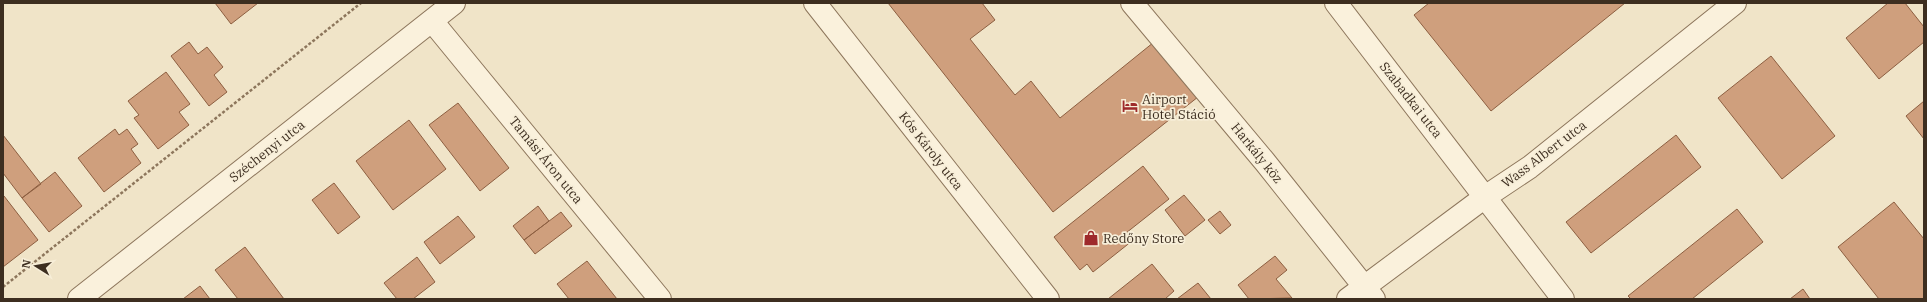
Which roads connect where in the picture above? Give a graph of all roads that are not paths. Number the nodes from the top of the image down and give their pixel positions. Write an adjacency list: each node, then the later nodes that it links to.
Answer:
1 (454, 3): 6 (street, Széchenyi utca)
2 (815, 3): 11 (street, Kós Károly utca)
3 (1132, 3): 8 (street, Harkály köz)
4 (1336, 3): 7 (street, Szabadkai utca)
5 (1735, 3): 7 (street, Wass Albert utca)
6 (432, 21): 9 (street, Széchenyi utca); 10 (street, Tamási Áron utca)
7 (1485, 197): 8 (street, Wass Albert utca); 12 (street, Szabadkai utca)
8 (1362, 295)
9 (79, 299)
10 (660, 299)
11 (1048, 299)
12 (1563, 299)

